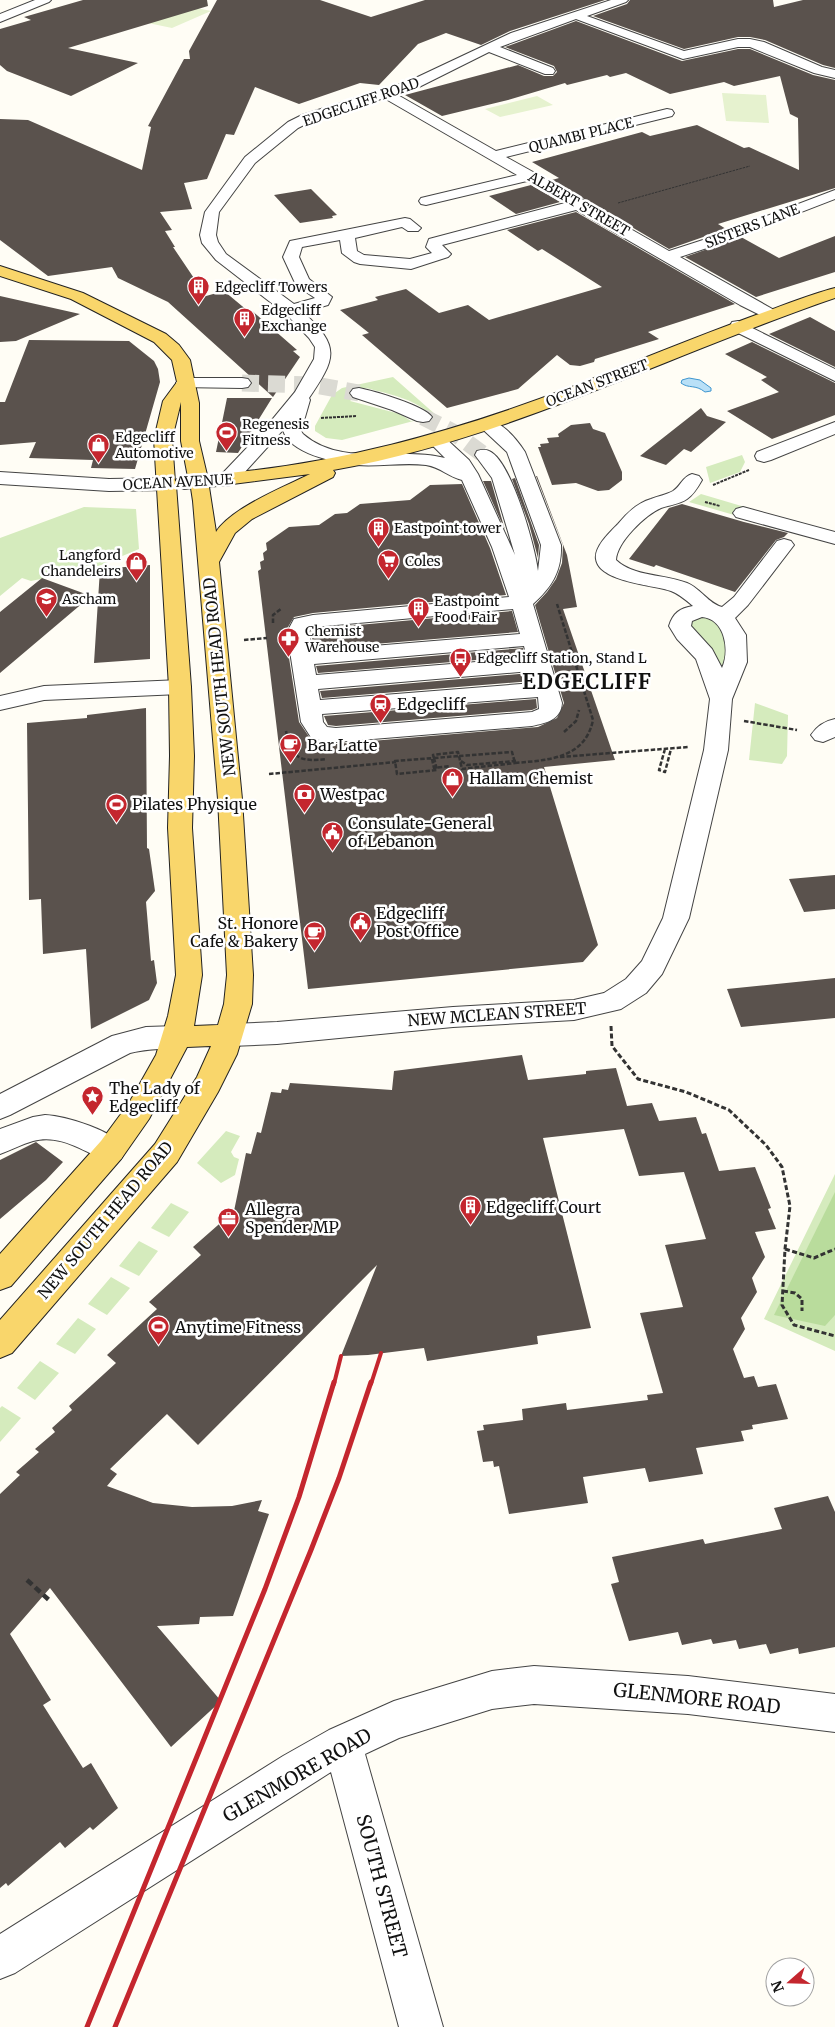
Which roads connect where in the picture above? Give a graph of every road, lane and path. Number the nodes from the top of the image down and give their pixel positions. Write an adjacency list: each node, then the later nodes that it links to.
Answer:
1 (45, 0): 4 (street)
2 (622, 0): 3 (street, EDGECLIFF ROAD)
3 (575, 15): 5 (street, EDGECLIFF ROAD); 7 (street)
4 (0, 18)
5 (489, 47): 6 (street); 8 (street, EDGECLIFF ROAD)
6 (549, 71)
7 (835, 74)
8 (387, 94): 10 (street, ALBERT STREET); 21 (street, EDGECLIFF ROAD)
9 (667, 114): 10 (street, QUAMBI PLACE)
10 (495, 156): 12 (street, ALBERT STREET)
11 (750, 166): 15 (path)
12 (531, 176): 14 (street); 15 (street, ALBERT STREET)
13 (835, 194): 18 (street, SISTERS LANE)
14 (426, 201)
15 (586, 207): 17 (street); 18 (street, ALBERT STREET)
16 (413, 228): 17 (street)
17 (347, 235): 21 (street)
18 (668, 256): 22 (street, ALBERT STREET)
19 (0, 271): 25 (main road, NEW SOUTH HEAD ROAD)
20 (835, 293): 22 (main road, OCEAN STREET)
21 (290, 310): 28 (street, EDGECLIFF ROAD)
22 (770, 314): 23 (main road, OCEAN STREET)
23 (738, 326): 24 (street); 32 (main road, OCEAN STREET)
24 (835, 376)
25 (185, 383): 26 (street); 41 (main road, NEW SOUTH HEAD ROAD); 42 (main road)
26 (242, 383)
27 (359, 393): 30 (street)
28 (303, 394): 37 (street, EDGECLIFF ROAD); 39 (street, EDGECLIFF ROAD)
29 (365, 416): 31 (path)
30 (423, 417)
31 (316, 418)
32 (486, 424): 34 (main road, OCEAN STREET); 50 (street)
33 (835, 427): 36 (street)
34 (436, 440): 37 (main road, OCEAN STREET); 40 (street)
35 (484, 455): 50 (street)
36 (764, 456): 43 (path)
37 (354, 459): 39 (main road, OCEAN AVENUE); 40 (street); 47 (main road)
38 (0, 478): 42 (street, OCEAN AVENUE)
39 (227, 480): 41 (main road, OCEAN AVENUE)
40 (471, 480): 50 (street)
41 (200, 482): 42 (main road, OCEAN AVENUE); 47 (main road, NEW SOUTH HEAD ROAD)
42 (167, 484): 61 (main road)
43 (686, 490): 44 (path); 48 (street)
44 (743, 513): 45 (street)
45 (835, 538)
46 (784, 545): 52 (street)
47 (208, 563): 76 (main road, NEW SOUTH HEAD ROAD)
48 (647, 578): 51 (street); 52 (street)
49 (557, 597): 56 (path)
50 (522, 602): 54 (street); 57 (street)
51 (688, 614): 52 (street); 64 (street, NEW MCLEAN STREET)
52 (717, 614): 64 (street, NEW MCLEAN STREET)
53 (267, 638): 55 (path)
54 (533, 639): 57 (street); 58 (street)
55 (244, 640)
56 (568, 645)
57 (302, 658): 59 (street)
58 (540, 664): 59 (street); 59 (street)
59 (306, 683)
60 (0, 686): 62 (street)
61 (180, 687): 62 (street); 77 (main road)
62 (44, 694): 63 (street)
63 (0, 703)
64 (720, 709): 65 (path); 76 (street, NEW MCLEAN STREET)
65 (829, 731)
66 (694, 747): 68 (path)
67 (665, 749): 68 (path); 68 (path); 71 (path)
68 (671, 749)
69 (512, 752): 70 (path)
70 (436, 758): 73 (path); 74 (path)
71 (432, 760): 73 (path); 75 (path)
72 (515, 762): 74 (path)
73 (450, 766): 74 (path)
74 (436, 767)
75 (269, 774)
76 (230, 1036): 77 (main road); 88 (main road, NEW SOUTH HEAD ROAD)
77 (177, 1037): 79 (street); 81 (main road)
78 (612, 1046): 82 (path)
79 (0, 1108)
80 (0, 1142): 81 (street)
81 (111, 1150): 84 (main road)
82 (785, 1249): 83 (path); 85 (path)
83 (835, 1249)
84 (0, 1276)
85 (783, 1291): 86 (path); 87 (path)
86 (802, 1310)
87 (835, 1336)
88 (0, 1343)
89 (27, 1580): 90 (path)
90 (49, 1600)
91 (835, 1714): 92 (street, GLENMORE ROAD)
92 (344, 1744): 93 (street, GLENMORE ROAD); 94 (street, SOUTH STREET)
93 (0, 1958)
94 (415, 2023)

